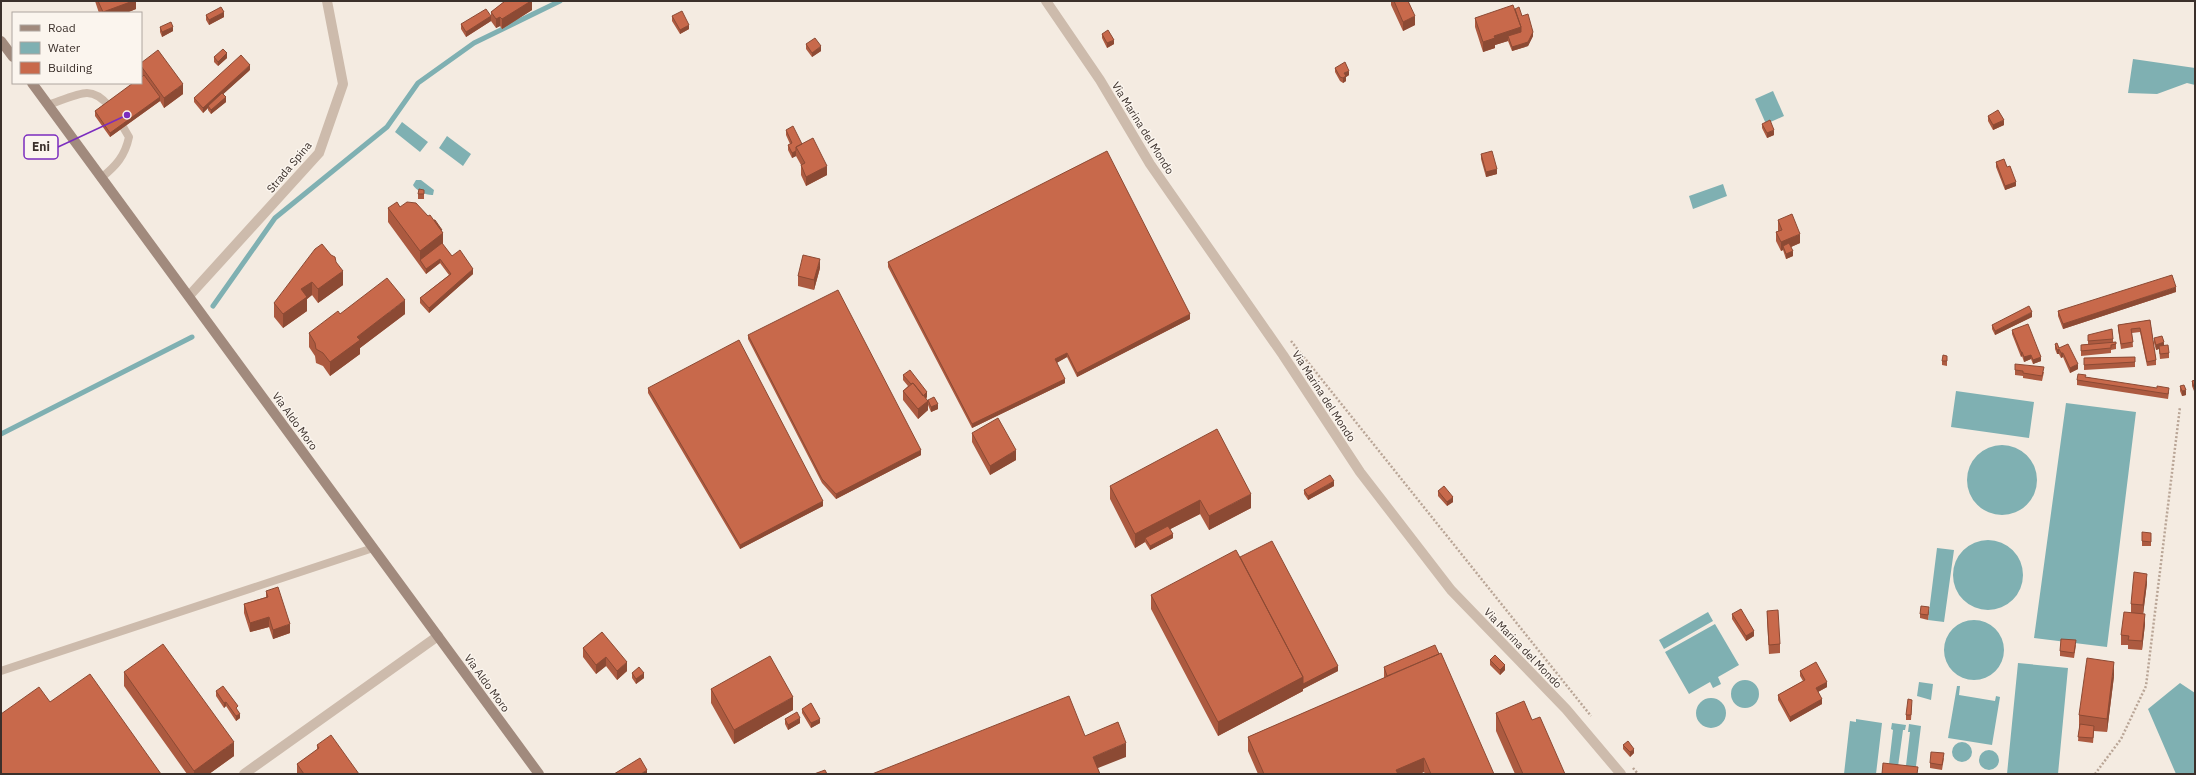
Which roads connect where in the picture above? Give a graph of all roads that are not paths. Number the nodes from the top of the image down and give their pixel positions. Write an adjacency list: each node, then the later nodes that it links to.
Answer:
1 (327, 1): 8 (street, Strada Spina)
2 (1046, 1): 14 (street, Via Marina del Mondo)
3 (1, 41): 4 (main road)
4 (12, 56)
5 (33, 84): 6 (main road, Via Aldo Moro)
6 (48, 105): 7 (main road, Via Aldo Moro); 7 (lane)
7 (101, 178): 8 (main road, Via Aldo Moro)
8 (189, 296): 9 (main road, Via Aldo Moro)
9 (373, 548): 10 (main road, Via Aldo Moro); 11 (lane)
10 (438, 636): 12 (street); 13 (main road, Via Aldo Moro)
11 (1, 671)
12 (244, 774)
13 (539, 774)
14 (1621, 774)

